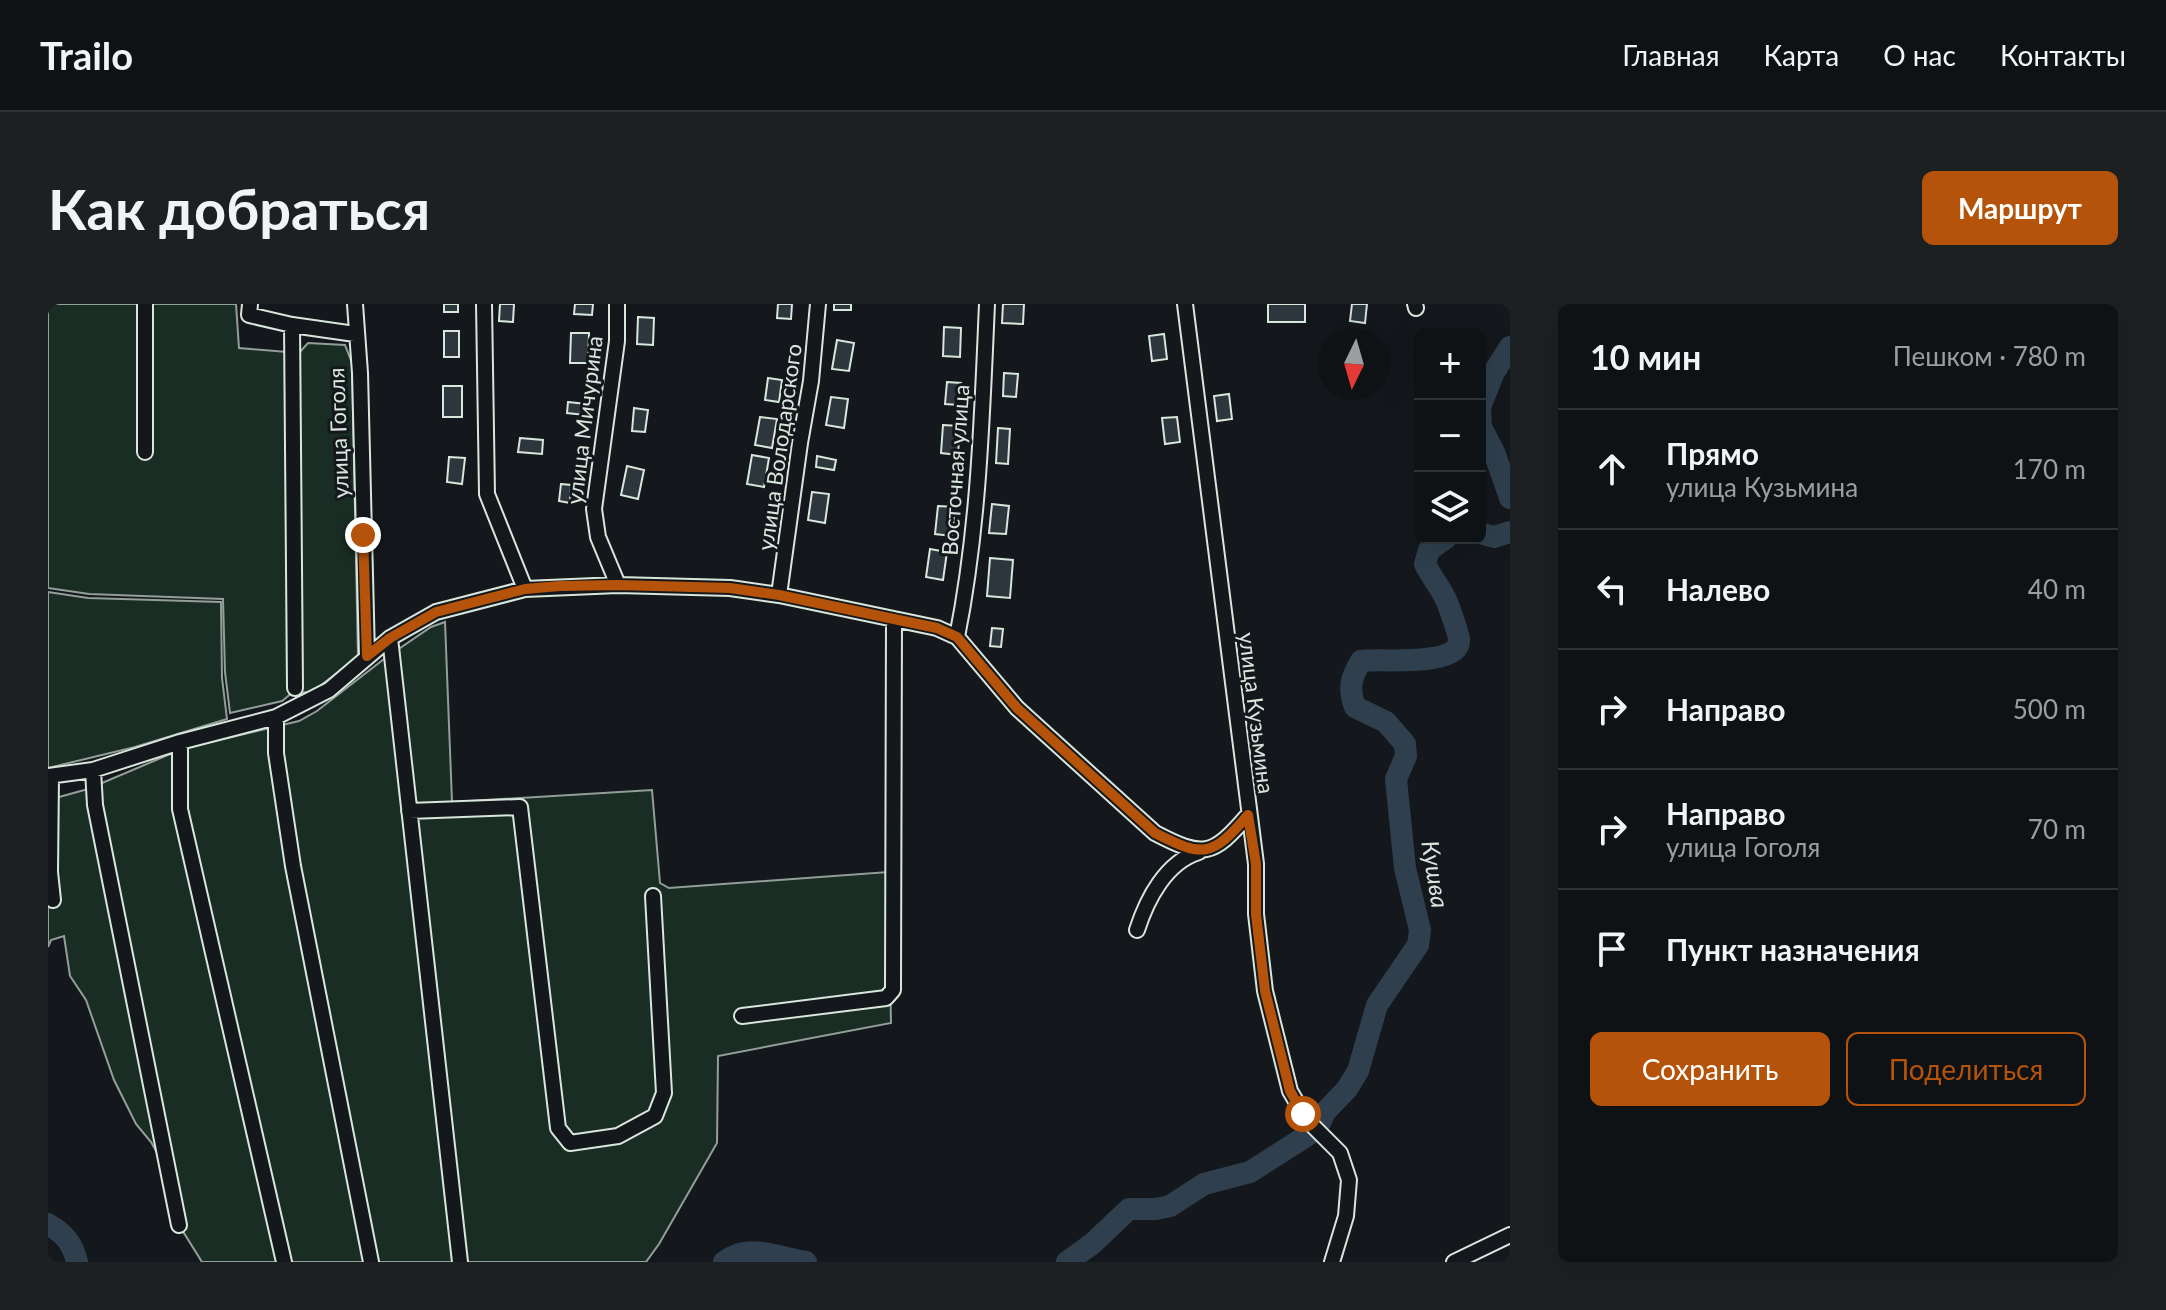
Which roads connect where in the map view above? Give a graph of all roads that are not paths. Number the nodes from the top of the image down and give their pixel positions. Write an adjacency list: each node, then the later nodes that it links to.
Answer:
1 (145, 304): 11 (street)
2 (250, 304): 9 (street)
3 (355, 304): 10 (street, улица Гоголя)
4 (484, 304): 13 (street)
5 (617, 304): 12 (street, улица Мичурина)
6 (818, 304): 14 (street, улица Володарского)
7 (987, 304): 16 (street, Восточная улица)
8 (1185, 304): 25 (street, улица Кузьмина)
9 (292, 325): 10 (street); 19 (street)
10 (355, 334): 18 (street, улица Гоголя)
11 (145, 452)
12 (618, 585): 13 (street); 14 (street)
13 (525, 589): 17 (street)
14 (779, 595): 15 (street)
15 (894, 619): 16 (street); 30 (street)
16 (957, 637): 26 (street)
17 (390, 638): 18 (street); 24 (street)
18 (367, 656): 20 (street)
19 (295, 688)
20 (276, 717): 21 (street); 34 (street)
21 (180, 742): 22 (street); 33 (street)
22 (93, 770): 23 (street); 31 (street)
23 (50, 776): 28 (street)
24 (409, 811): 27 (street); 35 (street)
25 (1248, 815): 26 (street); 36 (street, улица Кузьмина)
26 (1200, 852): 29 (street)
27 (653, 896)
28 (53, 900)
29 (1137, 930)
30 (742, 1016)
31 (179, 1225)
32 (1510, 1235): 37 (street)
33 (284, 1262)
34 (371, 1262)
35 (460, 1262)
36 (1332, 1262)
37 (1454, 1262)

